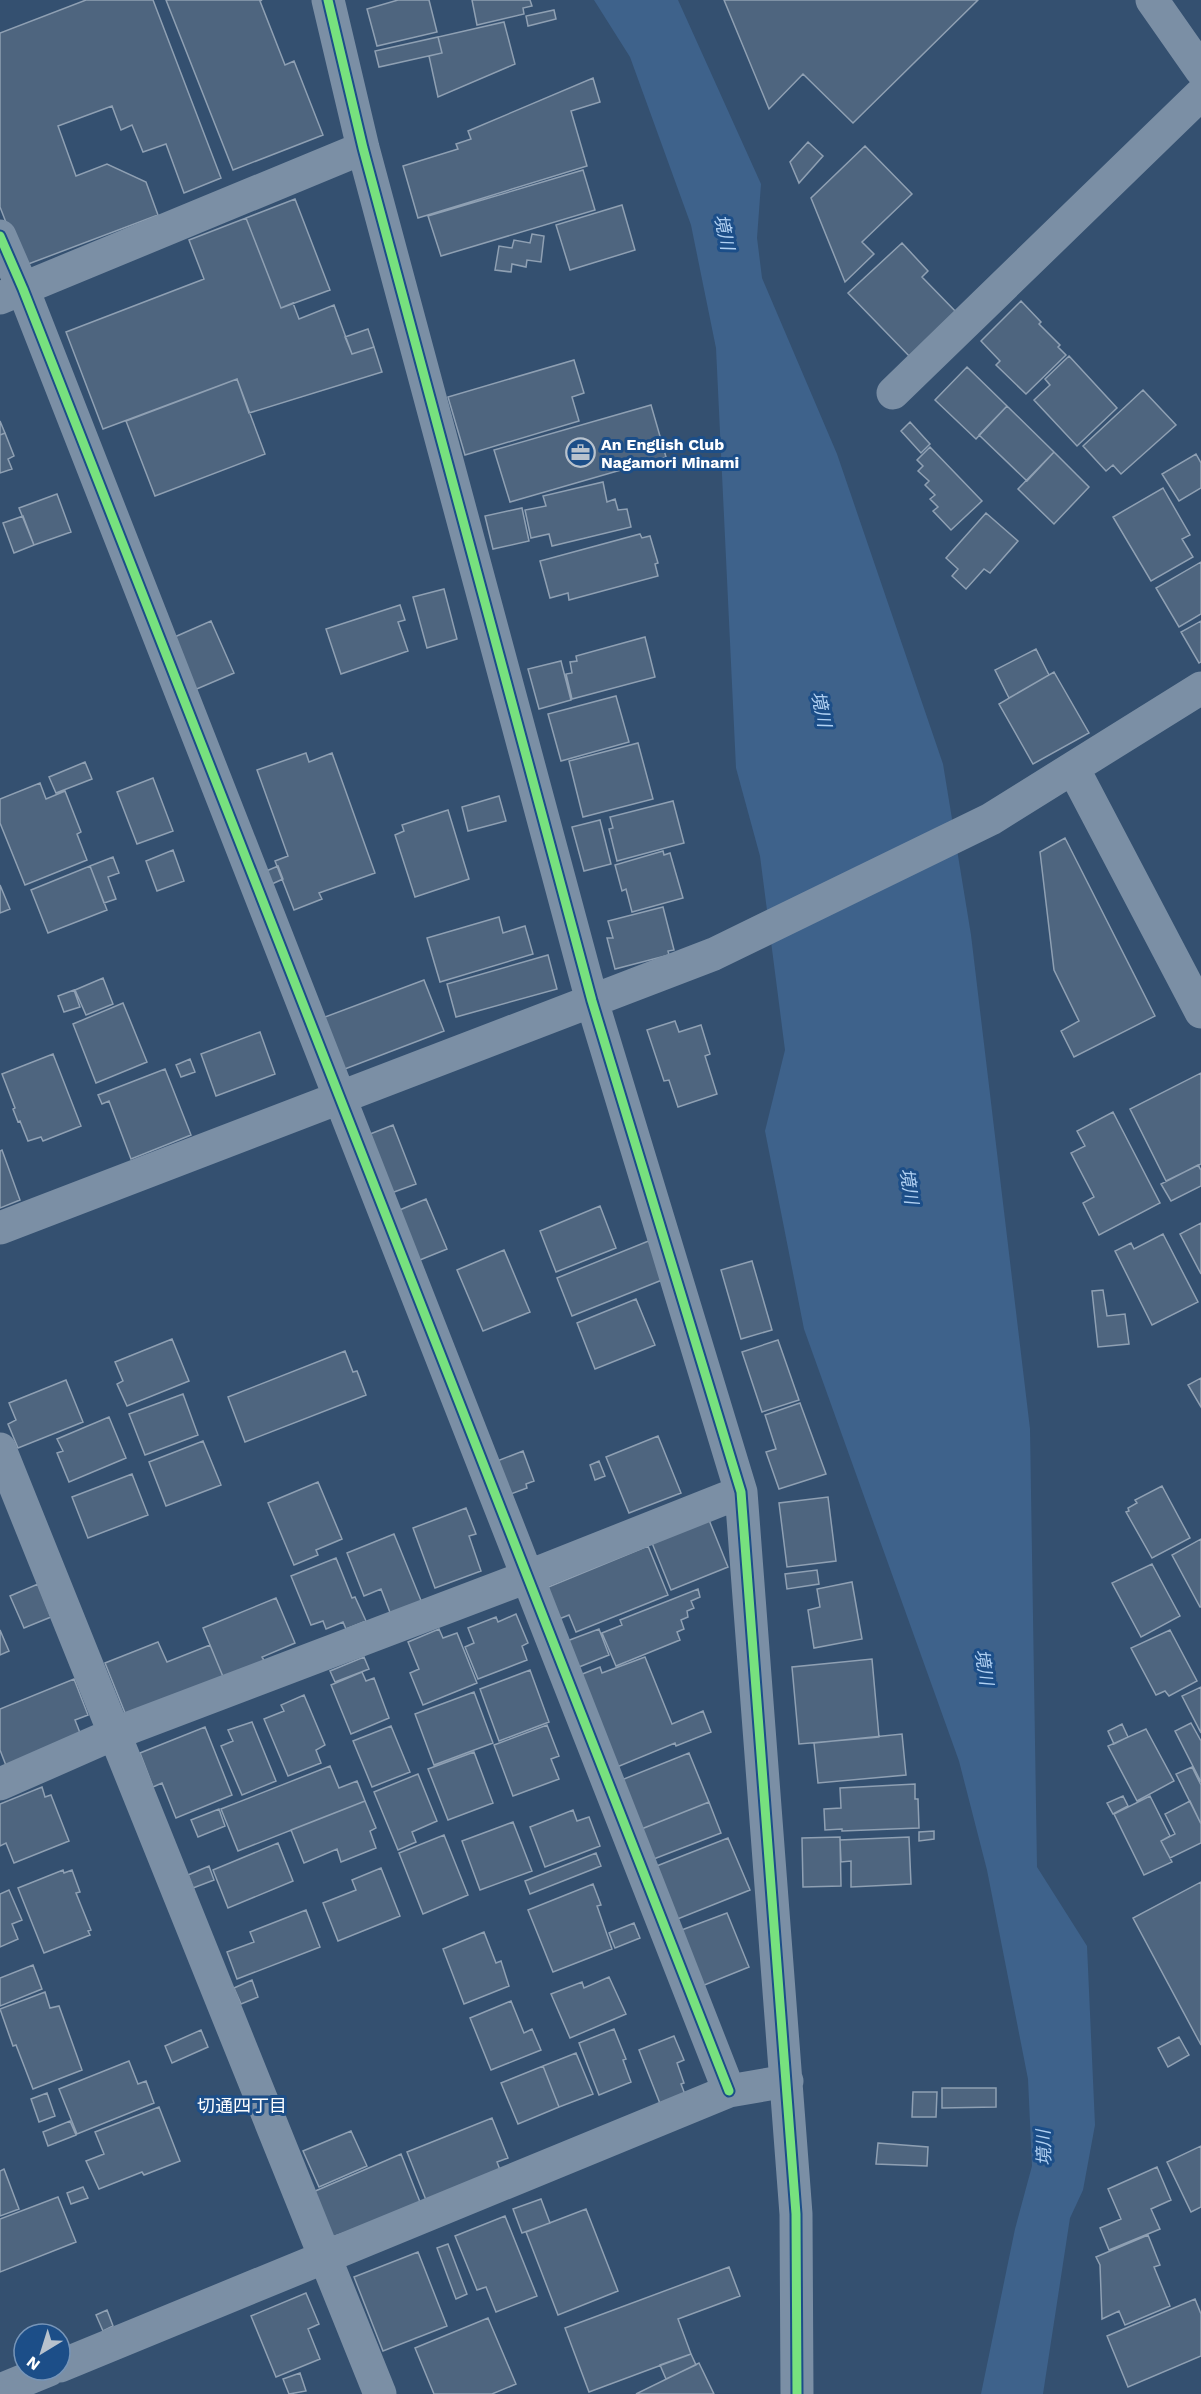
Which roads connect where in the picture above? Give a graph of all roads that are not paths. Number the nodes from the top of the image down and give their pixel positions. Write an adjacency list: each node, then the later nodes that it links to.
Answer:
1 (328, 0): 5 (street)
2 (1152, 0): 3 (street)
3 (1201, 70)
4 (1201, 94): 8 (street)
5 (363, 148): 7 (street); 11 (street)
6 (0, 236): 7 (street)
7 (12, 294): 13 (street)
8 (893, 393)
9 (1201, 688): 10 (street)
10 (1073, 768): 11 (street); 12 (street)
11 (592, 1001): 13 (street); 16 (street)
12 (1201, 1012)
13 (340, 1098): 14 (street); 17 (street)
14 (0, 1228)
15 (0, 1449): 18 (street)
16 (741, 1492): 17 (street); 20 (street)
17 (527, 1577): 18 (street); 21 (street)
18 (116, 1733): 19 (street); 22 (street)
19 (0, 1784)
20 (787, 2081): 21 (street); 27 (street)
21 (729, 2091): 22 (street)
22 (323, 2258): 23 (street); 26 (street)
23 (72, 2361)
24 (20, 2382): 25 (street)
25 (0, 2390)
26 (380, 2394)
27 (797, 2394)

